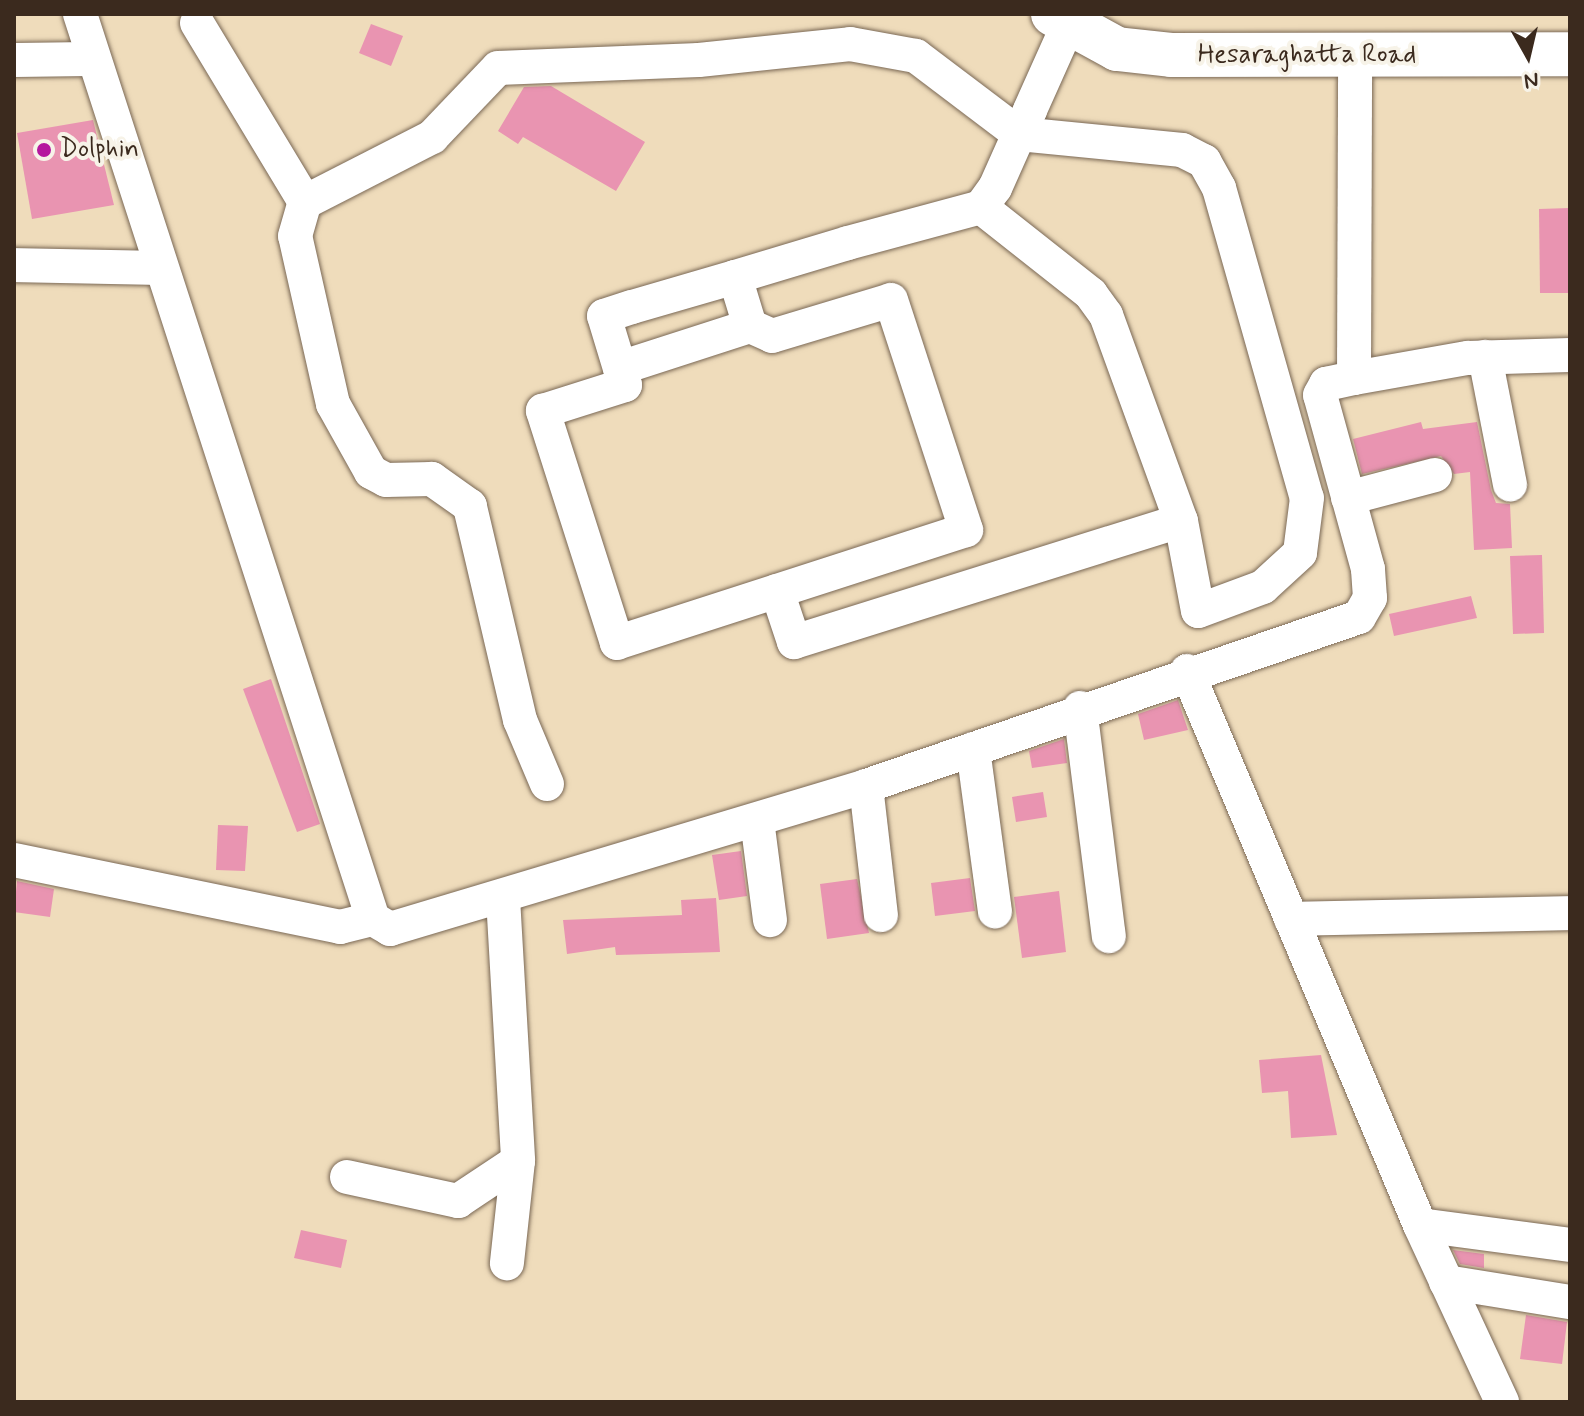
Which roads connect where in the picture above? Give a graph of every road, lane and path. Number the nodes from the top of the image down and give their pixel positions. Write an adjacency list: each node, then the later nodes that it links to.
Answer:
1 (80, 14): 6 (street)
2 (1060, 19): 5 (main road, Hesaraghatta Road); 8 (street)
3 (197, 23): 9 (street)
4 (1570, 54): 5 (main road, Hesaraghatta Road)
5 (1355, 58): 18 (street)
6 (90, 59): 7 (street); 12 (street)
7 (14, 60)
8 (1019, 134): 9 (street); 10 (street); 22 (street)
9 (305, 202): 27 (street)
10 (981, 207): 13 (street); 22 (street)
11 (14, 265): 12 (street)
12 (157, 268): 35 (street)
13 (735, 277): 14 (street); 17 (street)
14 (750, 326): 17 (street); 23 (street)
15 (1570, 355): 16 (street)
16 (1485, 357): 18 (street); 20 (street)
17 (620, 368): 23 (street)
18 (1354, 378): 21 (street)
19 (1435, 475): 21 (street)
20 (1510, 485)
21 (1348, 498): 24 (street)
22 (1181, 521): 23 (street)
23 (777, 591)
24 (1187, 671): 25 (street); 36 (street)
25 (1080, 708): 26 (street); 38 (street)
26 (973, 749): 28 (street); 32 (street)
27 (547, 784)
28 (866, 786): 29 (street); 34 (street)
29 (757, 820): 31 (street); 37 (street)
30 (14, 860): 35 (street)
31 (503, 898): 35 (street); 39 (street)
32 (995, 912)
33 (1570, 913): 36 (street)
34 (881, 915)
35 (373, 919)
36 (1291, 919): 41 (street)
37 (770, 920)
38 (1109, 936)
39 (518, 1161): 40 (street); 43 (street)
40 (347, 1177)
41 (1420, 1225): 42 (street); 44 (street)
42 (1570, 1245)
43 (507, 1263)
44 (1446, 1282): 45 (street); 46 (street)
45 (1570, 1302)
46 (1502, 1402)

